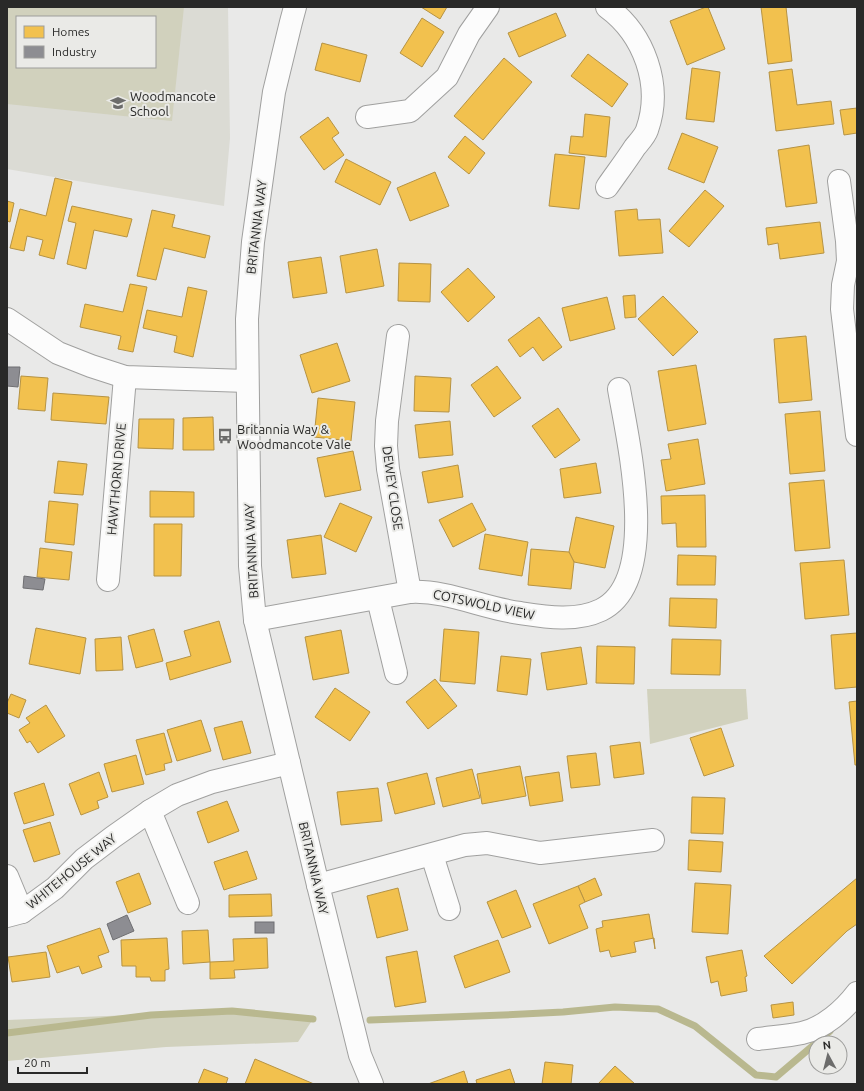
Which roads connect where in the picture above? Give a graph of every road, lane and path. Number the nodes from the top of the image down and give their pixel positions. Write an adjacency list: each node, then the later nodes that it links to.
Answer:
1 (295, 7): 10 (street, BRITANNIA WAY)
2 (488, 7): 4 (street)
3 (607, 7): 6 (street)
4 (367, 117)
5 (839, 181): 12 (street)
6 (607, 187)
7 (7, 319): 9 (street)
8 (398, 336): 14 (street, DEWEY CLOSE)
9 (125, 377): 10 (street); 13 (street, HAWTHORN DRIVE)
10 (247, 381): 16 (street, BRITANNIA WAY)
11 (620, 389): 14 (street, COTSWOLD VIEW)
12 (857, 435)
13 (108, 580)
14 (410, 592): 15 (street, COTSWOLD VIEW)
15 (378, 599): 16 (street, COTSWOLD VIEW); 17 (street)
16 (255, 620): 18 (street, BRITANNIA WAY)
17 (396, 673)
18 (290, 763): 19 (street, WHITEHOUSE WAY); 23 (street, BRITANNIA WAY)
19 (150, 811): 24 (street); 26 (street, WHITEHOUSE WAY)
20 (653, 840): 21 (street)
21 (432, 855): 23 (street); 25 (street)
22 (7, 876): 26 (street)
23 (318, 885): 29 (street, BRITANNIA WAY)
24 (188, 903)
25 (449, 909)
26 (15, 914)
27 (857, 993): 28 (street)
28 (758, 1039)
29 (372, 1084)

